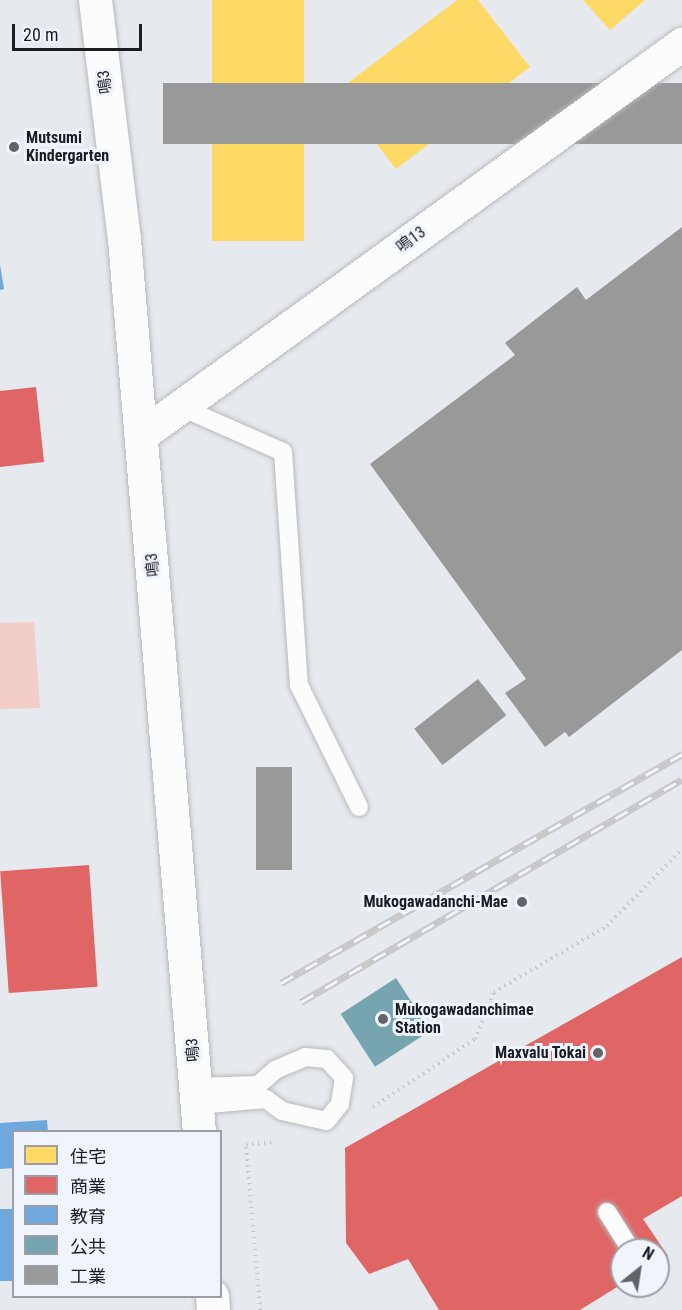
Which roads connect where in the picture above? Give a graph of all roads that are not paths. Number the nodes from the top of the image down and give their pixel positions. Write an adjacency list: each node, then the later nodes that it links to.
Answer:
1 (95, 0): 4 (street, 鳴3)
2 (682, 44): 3 (street, 鳴13)
3 (181, 407): 4 (street, 鳴13); 5 (lane)
4 (141, 435): 6 (street, 鳴3)
5 (359, 807)
6 (197, 1108): 6 (lane)
7 (607, 1212): 8 (lane)
8 (623, 1238)

